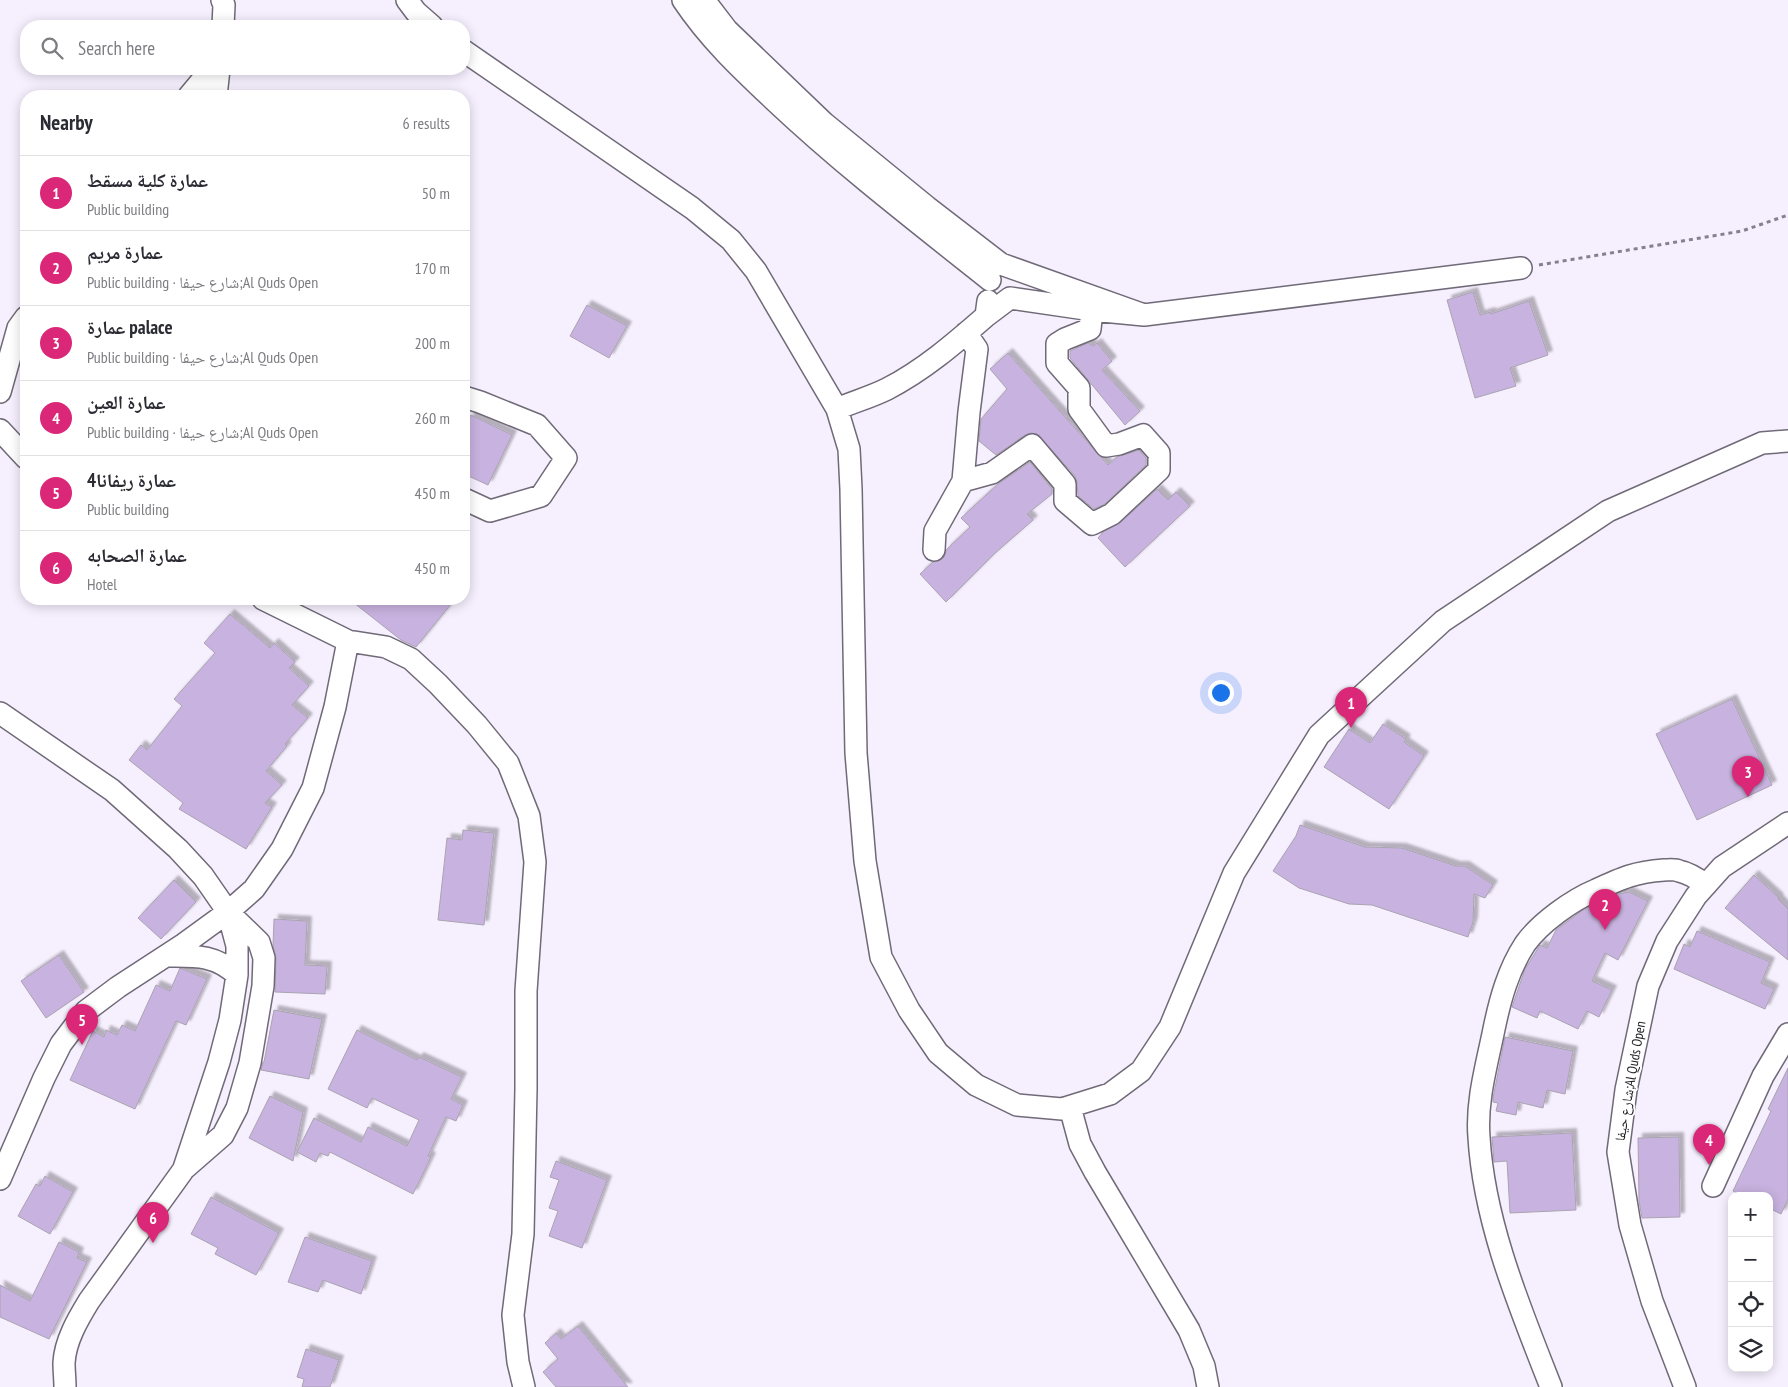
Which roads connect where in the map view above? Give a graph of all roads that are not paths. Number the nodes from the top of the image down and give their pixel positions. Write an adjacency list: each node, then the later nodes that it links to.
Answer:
1 (222, 0): 5 (street)
2 (407, 0): 6 (street)
3 (683, 0): 13 (street)
4 (704, 0): 13 (street)
5 (223, 20)
6 (425, 20)
7 (470, 56): 21 (street)
8 (206, 75): 10 (street)
9 (218, 75): 11 (street)
10 (194, 90)
11 (217, 90)
12 (1521, 268): 15 (street)
13 (996, 272): 15 (street); 16 (street)
14 (1092, 310): 15 (street); 16 (street); 25 (street)
15 (1144, 315)
16 (986, 316): 18 (street)
17 (20, 325): 19 (street)
18 (966, 333): 21 (street); 25 (street)
19 (0, 392)
20 (470, 399): 26 (street)
21 (836, 409): 37 (street)
22 (0, 430): 24 (street)
23 (1788, 441): 37 (street)
24 (20, 452)
25 (963, 481): 27 (street)
26 (470, 502)
27 (934, 550)
28 (276, 605): 29 (street)
29 (348, 641): 33 (street); 42 (street)
30 (0, 713): 33 (street)
31 (1788, 823): 32 (street, شارع حيفا;Al Quds Open)
32 (1706, 885): 44 (street); 45 (street, شارع حيفا;Al Quds Open)
33 (228, 912): 34 (street); 35 (street); 38 (street)
34 (166, 956): 35 (street); 39 (street)
35 (237, 976): 38 (street)
36 (1788, 1034): 40 (street)
37 (1070, 1107): 43 (street)
38 (184, 1169): 41 (street)
39 (0, 1179)
40 (1713, 1186)
41 (65, 1387)
42 (524, 1387)
43 (1208, 1387)
44 (1551, 1387)
45 (1686, 1387)

